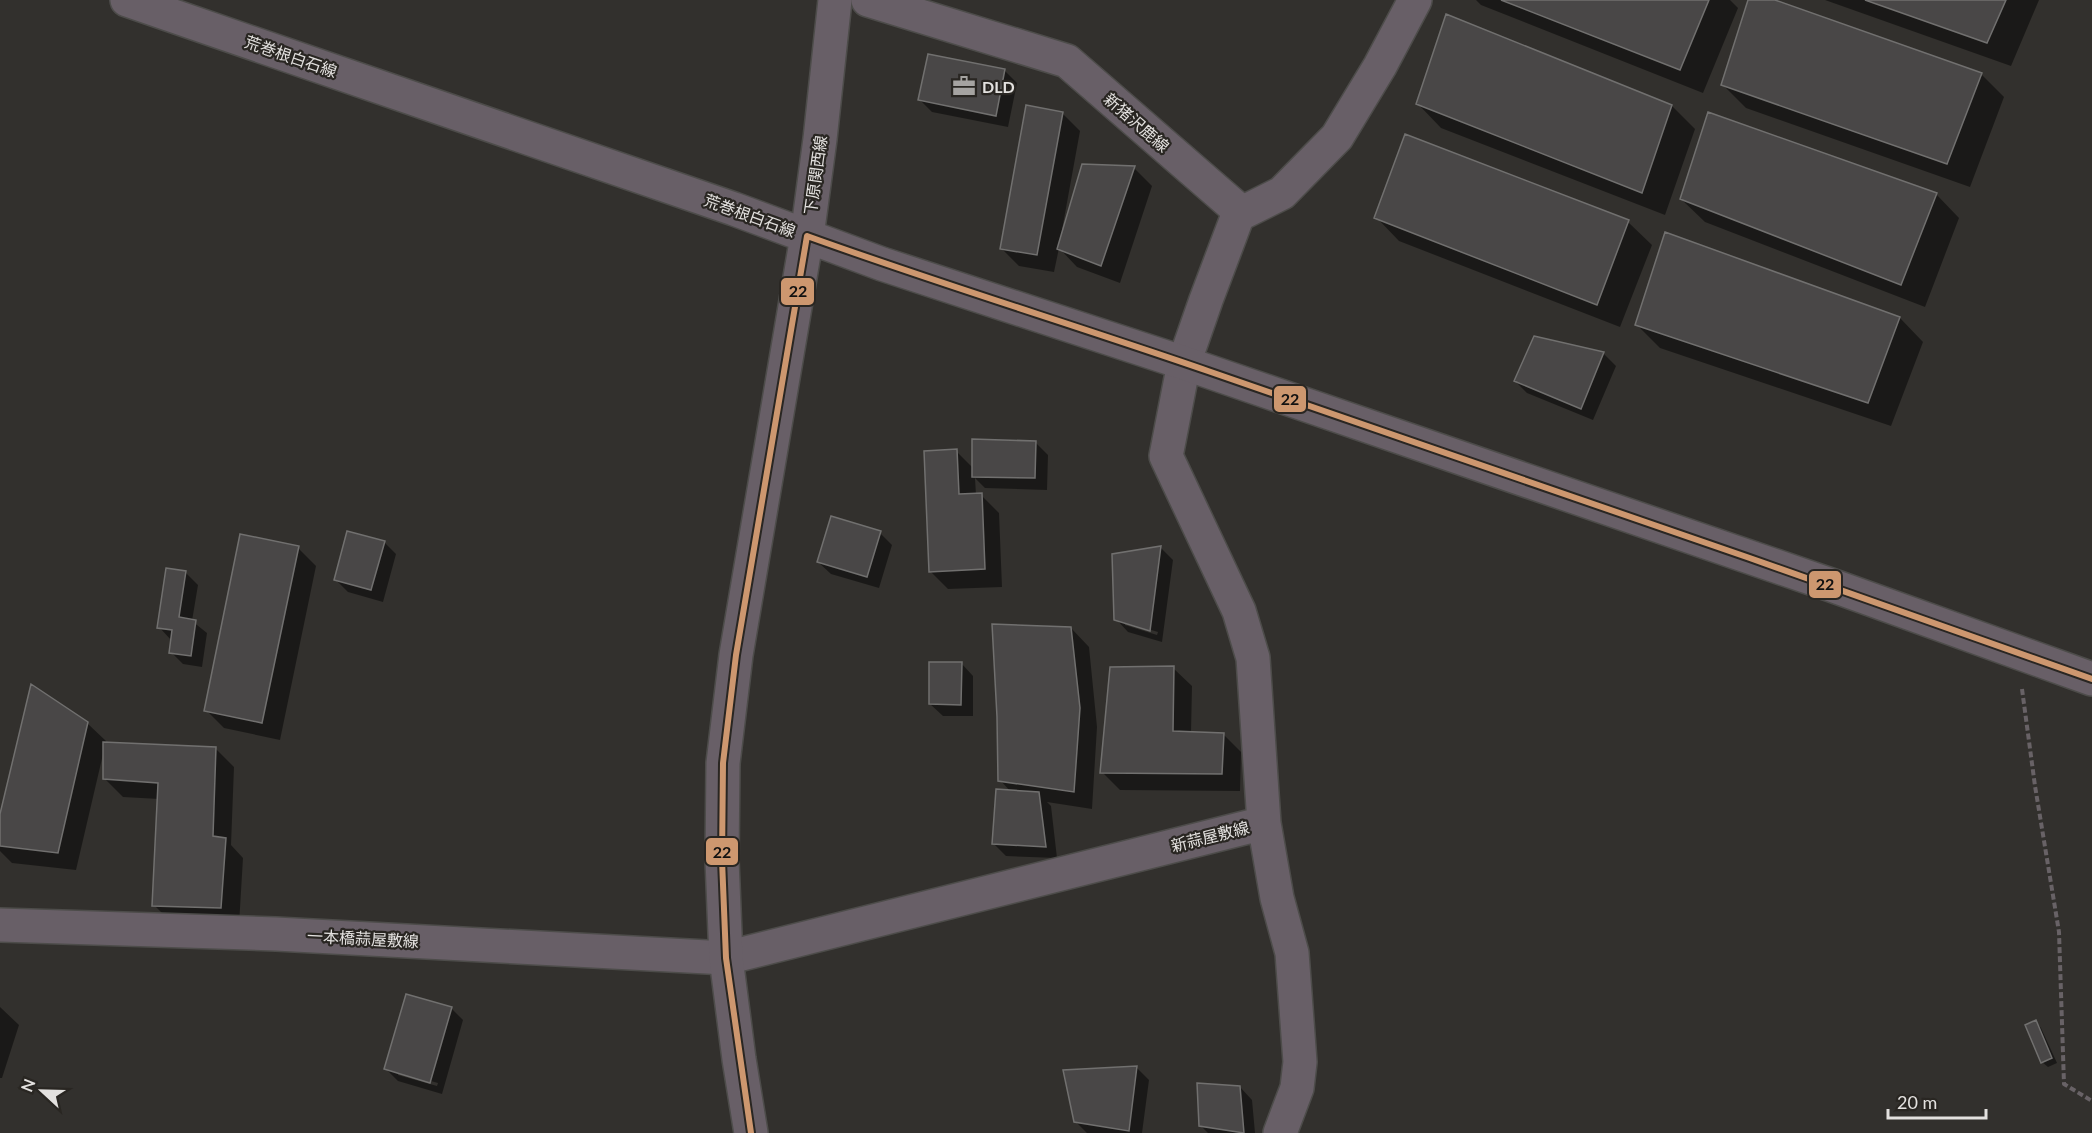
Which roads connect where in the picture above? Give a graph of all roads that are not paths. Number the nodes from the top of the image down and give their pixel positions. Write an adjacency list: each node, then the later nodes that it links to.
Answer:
1 (126, 0): 6 (street, 荒巻根白石線)
2 (835, 0): 6 (street, 下原関西線)
3 (868, 0): 5 (street, 新猪沢鹿線)
4 (1415, 0): 5 (street)
5 (1242, 213): 7 (street)
6 (807, 236): 7 (street, 荒巻根白石線); 11 (street, 下原関西線)
7 (1185, 363): 8 (street, 荒巻根白石線); 9 (street, 新蒜屋敷線)
8 (2092, 680)
9 (1264, 823): 11 (street, 新蒜屋敷線); 13 (street)
10 (0, 925): 11 (street, 一本橋蒜屋敷線)
11 (726, 958): 12 (street, 下原関西線)
12 (751, 1133)
13 (1280, 1133)

